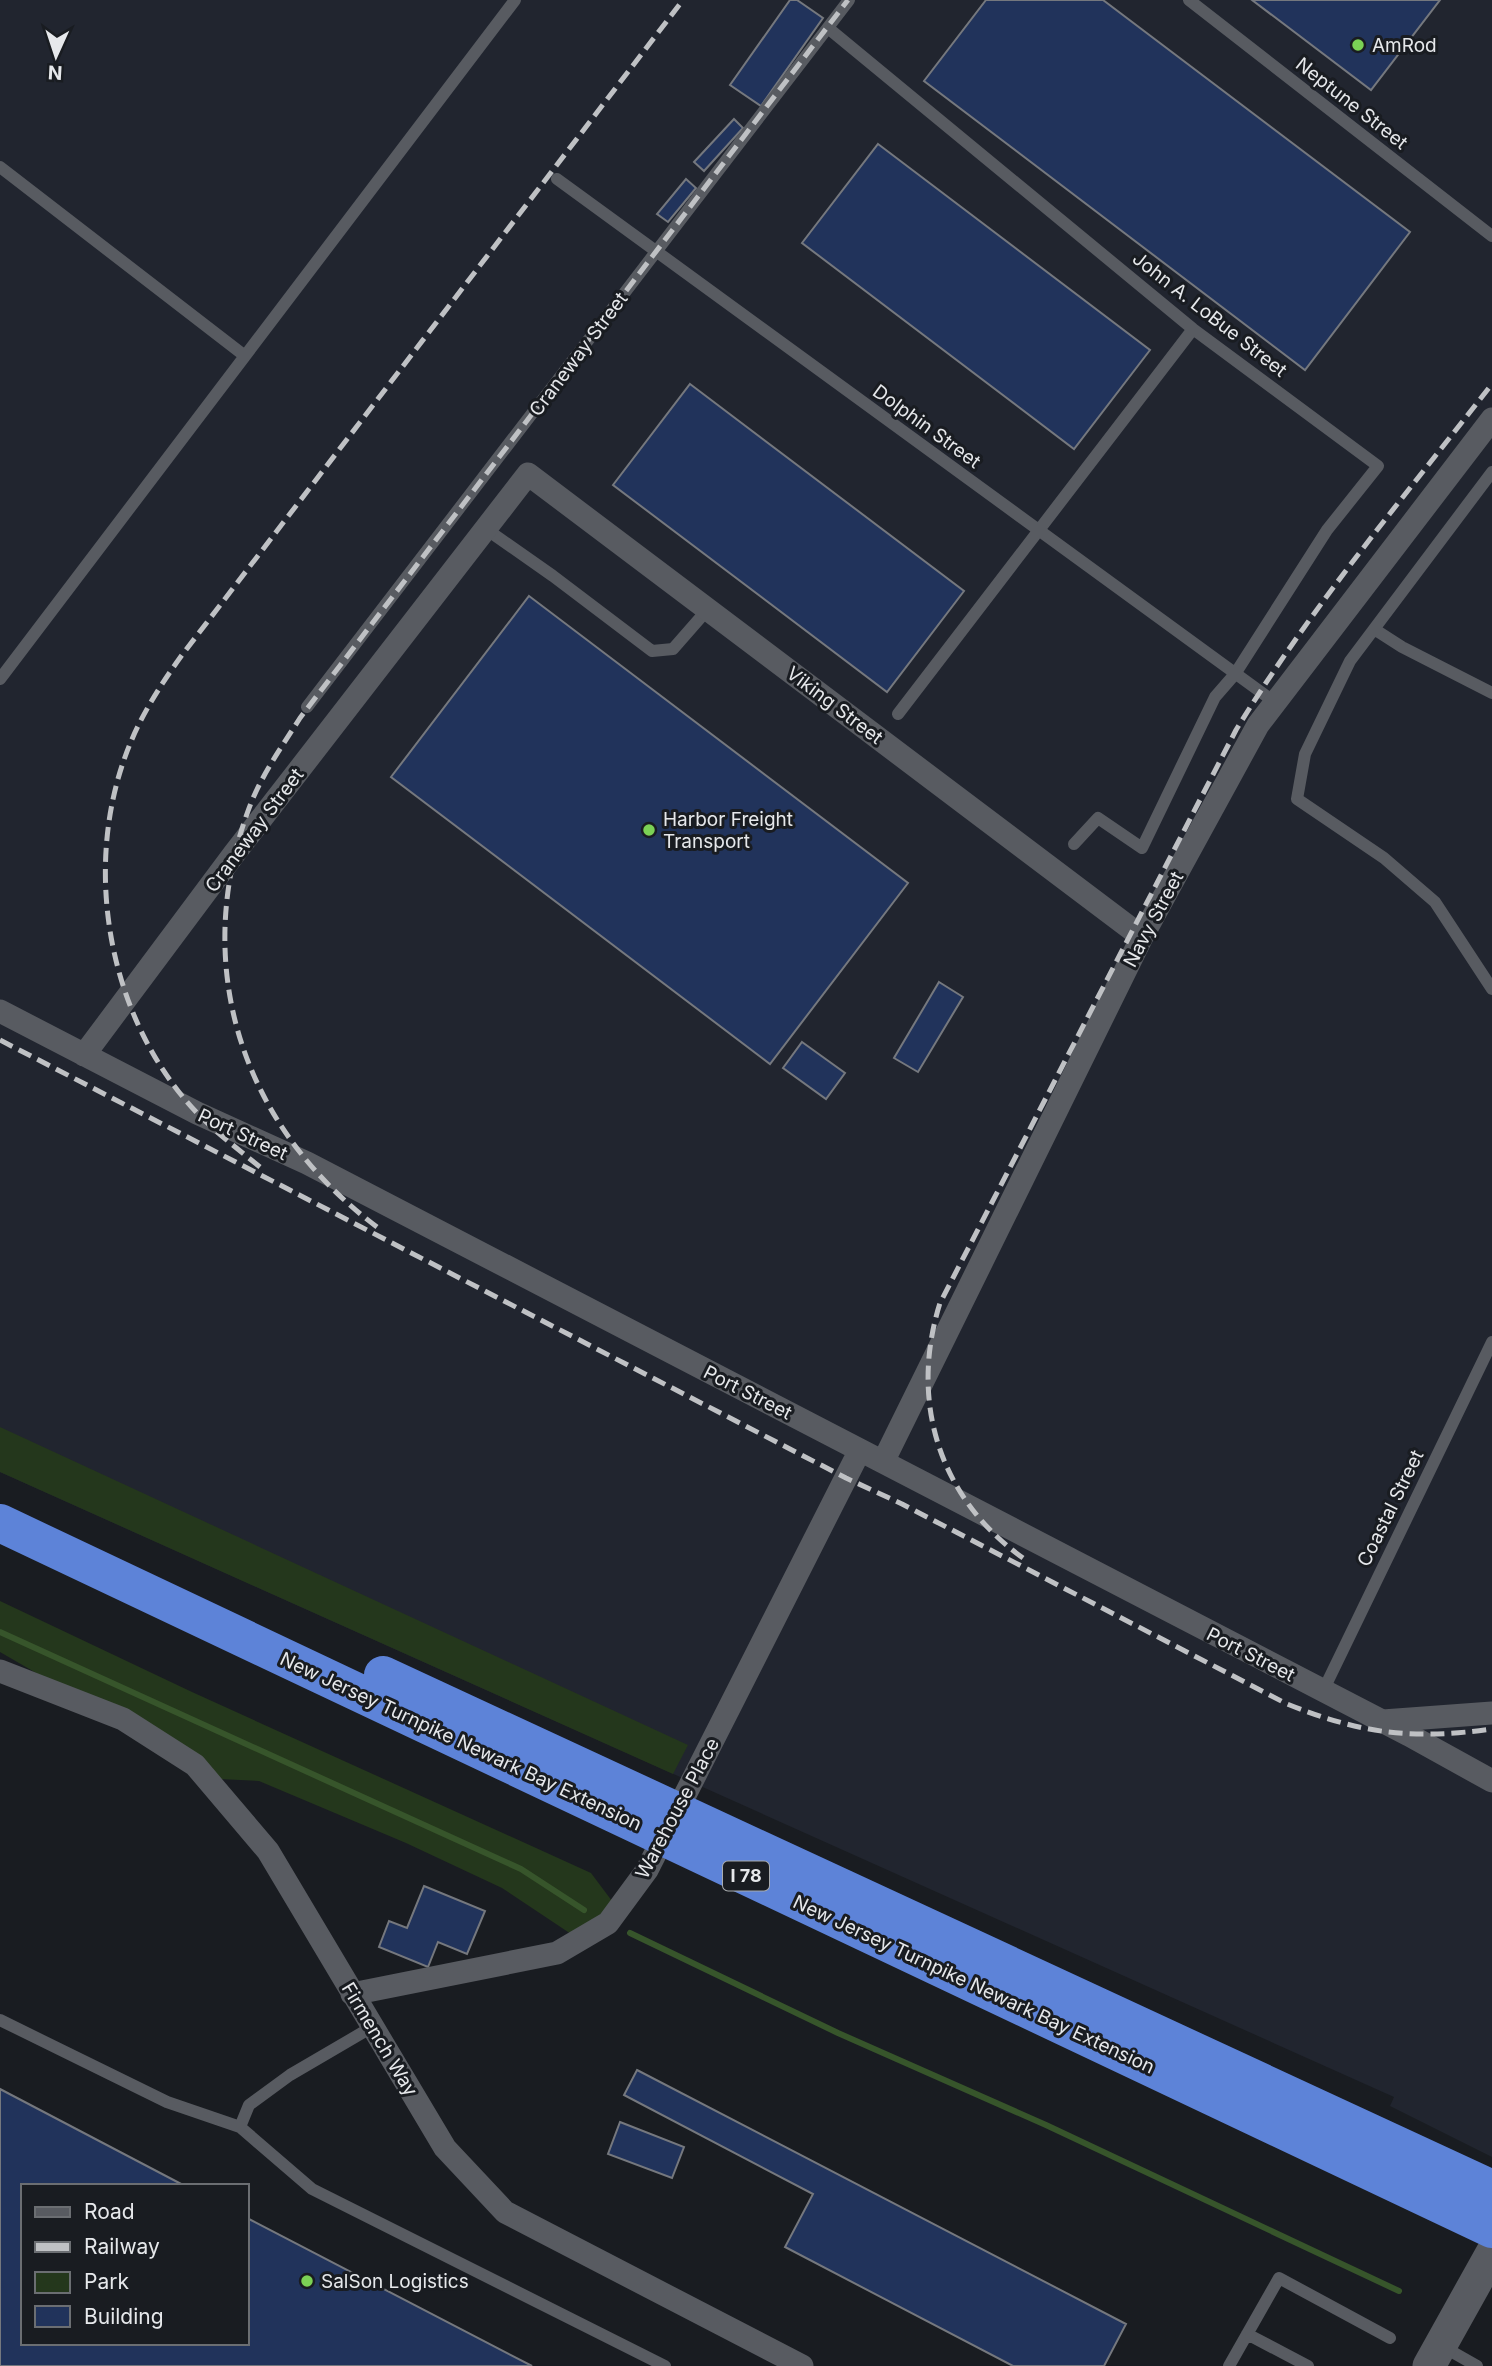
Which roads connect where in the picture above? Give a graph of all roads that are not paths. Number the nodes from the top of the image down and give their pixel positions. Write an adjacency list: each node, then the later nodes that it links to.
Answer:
1 (515, 0): 10 (lane)
2 (849, 0): 4 (lane, Craneway Street)
3 (1189, 0): 7 (lane, Neptune Street)
4 (828, 28): 8 (lane, Craneway Street); 9 (lane, John A. LoBue Street)
5 (0, 167): 10 (lane)
6 (558, 179): 8 (lane, Dolphin Street)
7 (1492, 236)
8 (656, 252): 15 (lane, Dolphin Street); 22 (lane, Craneway Street)
9 (1193, 329): 15 (lane); 18 (lane, John A. LoBue Street)
10 (245, 356): 19 (lane)
11 (1492, 419): 21 (street, Navy Street)
12 (1492, 472): 17 (lane)
13 (528, 474): 14 (street, Craneway Street); 16 (street, Viking Street)
14 (486, 528): 16 (lane); 28 (street, Craneway Street)
15 (1038, 530): 18 (lane, Dolphin Street); 23 (lane)
16 (708, 609): 25 (street, Viking Street)
17 (1374, 629): 20 (lane); 26 (lane)
18 (1236, 674): 21 (lane, Dolphin Street); 24 (lane)
19 (0, 679)
20 (1492, 693)
21 (1276, 703): 25 (street, Navy Street)
22 (307, 707)
23 (898, 714)
24 (1074, 844)
25 (1142, 937): 31 (street, Navy Street)
26 (1492, 989)
27 (0, 1011): 28 (street, Port Street)
28 (84, 1055): 30 (street, Port Street)
29 (1491, 1345): 35 (lane, Coastal Street)
30 (860, 1450): 31 (street, Port Street); 39 (street, Warehouse Place)
31 (883, 1462): 35 (street, Port Street)
32 (0, 1497): 43 (highway, New Jersey Turnpike Newark Bay Extension / I 78)
33 (0, 1523): 44 (highway, New Jersey Turnpike Newark Bay Extension / I 78)
34 (0, 1671): 39 (street, Firmench Way)
35 (1323, 1691): 37 (street, Port Street)
36 (1492, 1713): 37 (street)
37 (1382, 1721): 38 (street, Port Street)
38 (1492, 1781)
39 (352, 1994): 41 (street, Firmench Way)
40 (0, 2020): 42 (lane)
41 (372, 2027): 42 (lane); 50 (street, Firmench Way)
42 (240, 2127): 49 (lane)
43 (1492, 2189)
44 (1492, 2229)
45 (1492, 2253): 48 (main road)
46 (1247, 2334): 47 (lane); 51 (lane); 52 (lane)
47 (1390, 2338)
48 (1434, 2356): 53 (lane)
49 (665, 2366)
50 (802, 2366)
51 (1229, 2366)
52 (1308, 2366)
53 (1477, 2366)

